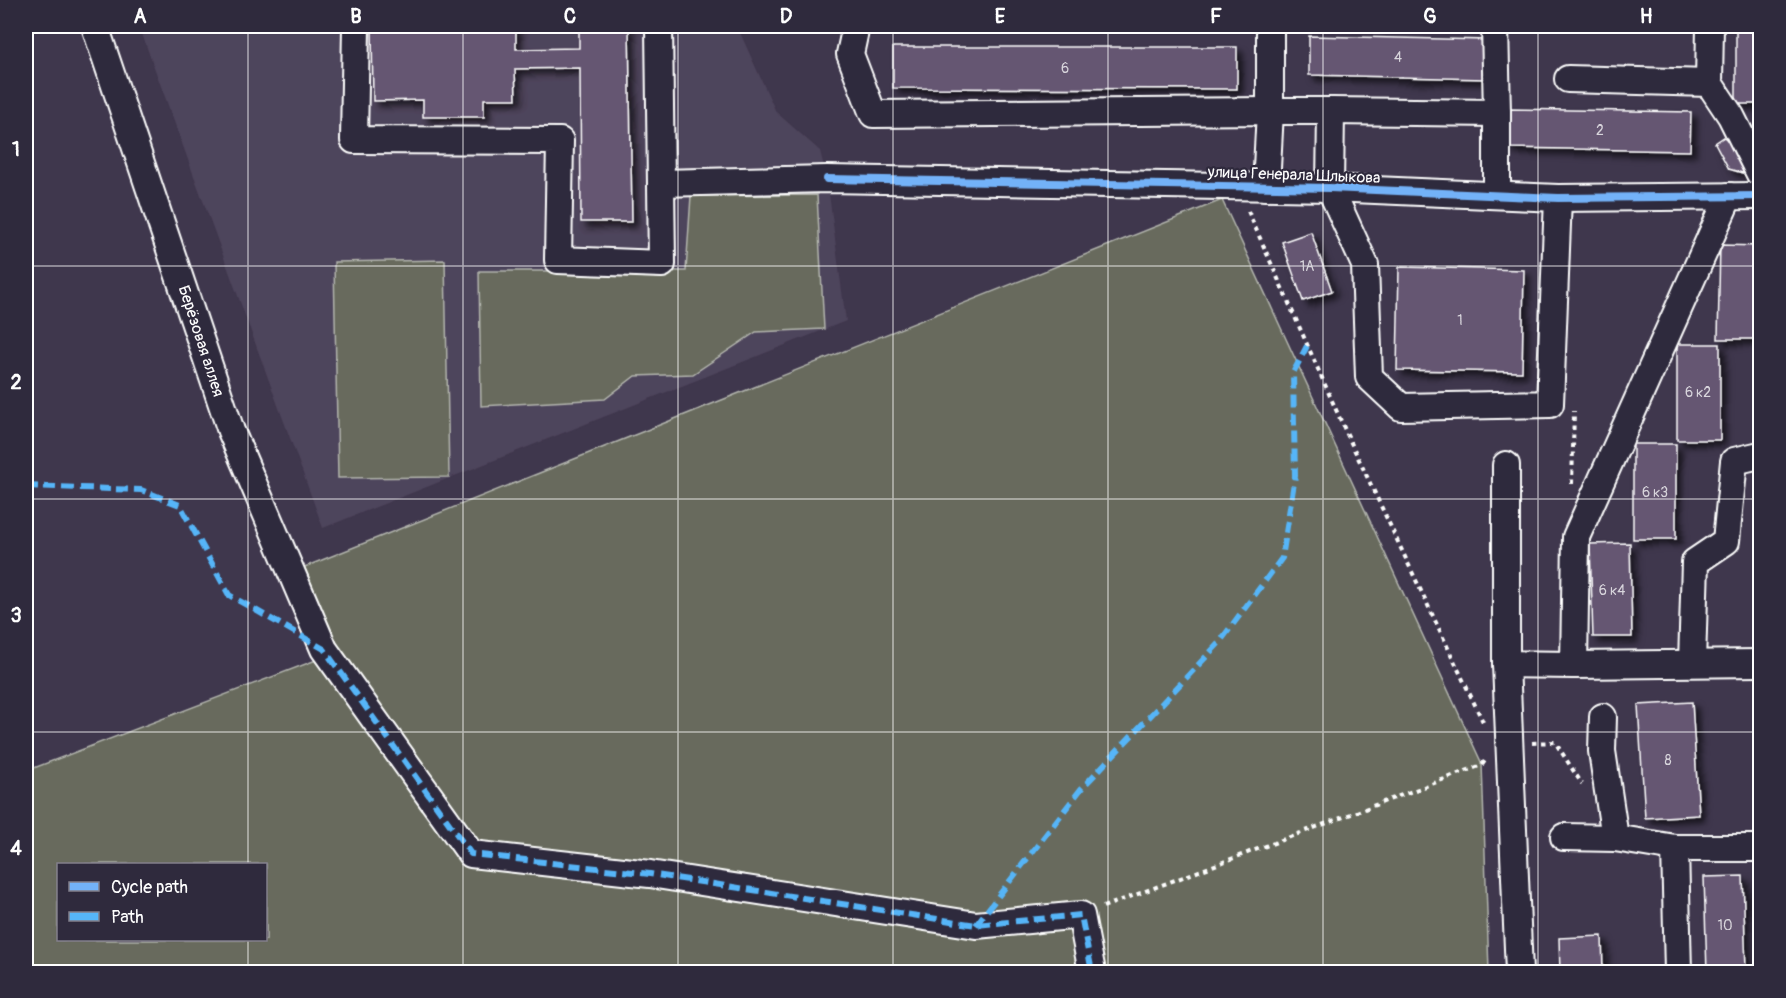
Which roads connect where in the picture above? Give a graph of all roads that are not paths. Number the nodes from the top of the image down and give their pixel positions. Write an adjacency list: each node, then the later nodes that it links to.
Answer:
1 (95, 26): 32 (street, Берёзовая аллея)
2 (356, 26): 14 (street)
3 (659, 26): 14 (street)
4 (856, 26): 10 (street)
5 (1270, 26): 10 (street)
6 (1495, 26): 12 (street)
7 (1710, 26): 9 (street)
8 (1568, 79): 9 (street)
9 (1710, 83): 13 (street)
10 (1270, 111): 11 (street); 15 (street)
11 (1331, 111): 12 (street); 16 (street)
12 (1497, 113): 17 (street)
13 (1761, 174)
14 (661, 183): 15 (street, улица Генерала Шлыкова)
15 (1255, 187): 16 (street, улица Генерала Шлыкова)
16 (1330, 188): 17 (street, улица Генерала Шлыкова); 20 (street)
17 (1497, 195): 20 (street, улица Генерала Шлыкова)
18 (1730, 196): 19 (street, улица Генерала Шлыкова); 20 (street, улица Генерала Шлыкова); 26 (street)
19 (1761, 196)
20 (1558, 198)
21 (1761, 455): 23 (street)
22 (1506, 465): 25 (street)
23 (1692, 663): 24 (street); 26 (street)
24 (1761, 663)
25 (1506, 664): 26 (street); 33 (street)
26 (1574, 665)
27 (1603, 717): 29 (street)
28 (1564, 837): 29 (street)
29 (1615, 838): 30 (street)
30 (1675, 848): 31 (street); 34 (street)
31 (1761, 848)
32 (1092, 972)
33 (1520, 972)
34 (1678, 972)

